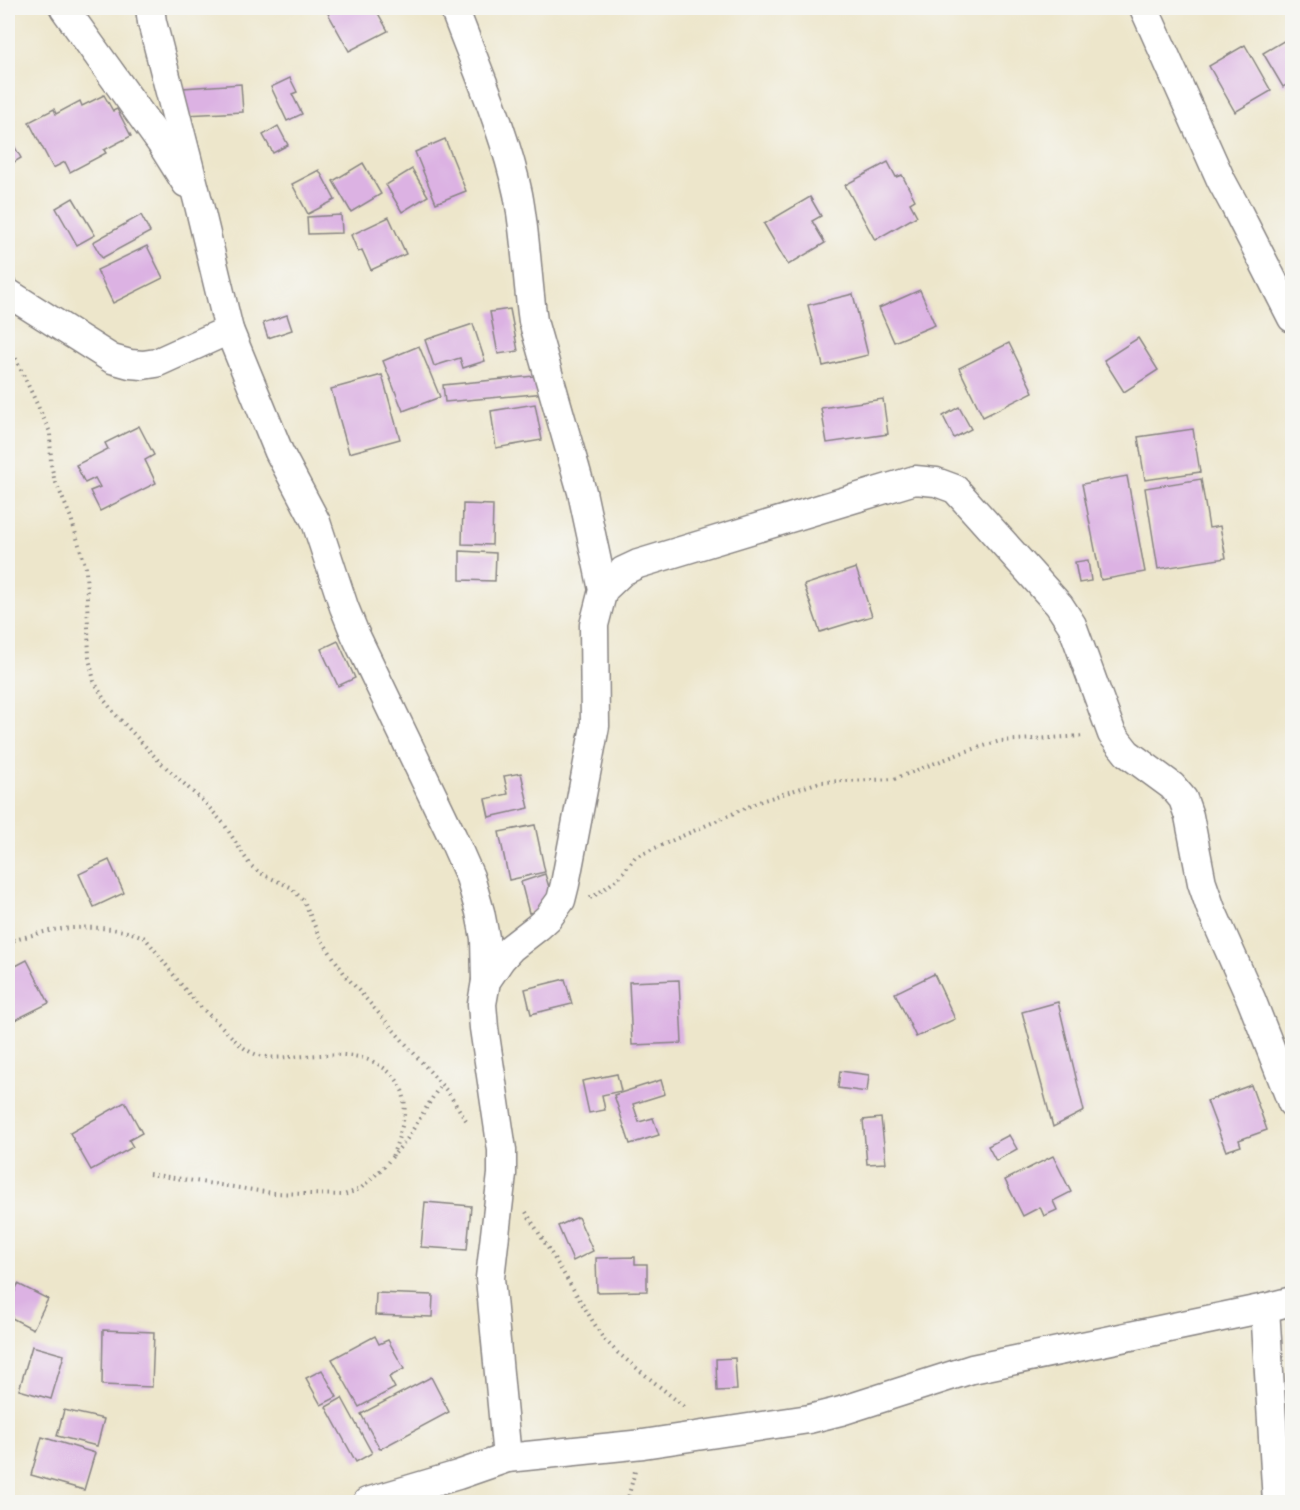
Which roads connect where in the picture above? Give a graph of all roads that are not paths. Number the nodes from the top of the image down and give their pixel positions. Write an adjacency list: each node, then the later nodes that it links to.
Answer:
1 (64, 8): 5 (street)
2 (150, 8): 5 (street)
3 (454, 8): 9 (street)
4 (1144, 8): 7 (street)
5 (199, 205): 8 (street)
6 (8, 292): 8 (street)
7 (1293, 318)
8 (229, 330): 10 (street)
9 (603, 590): 10 (street); 11 (street)
10 (486, 981): 14 (street)
11 (1293, 1103)
12 (1293, 1300): 13 (street)
13 (1265, 1308): 14 (street); 18 (street)
14 (507, 1458): 15 (street)
15 (459, 1475): 16 (street); 17 (street)
16 (367, 1503)
17 (444, 1503)
18 (1277, 1503)

